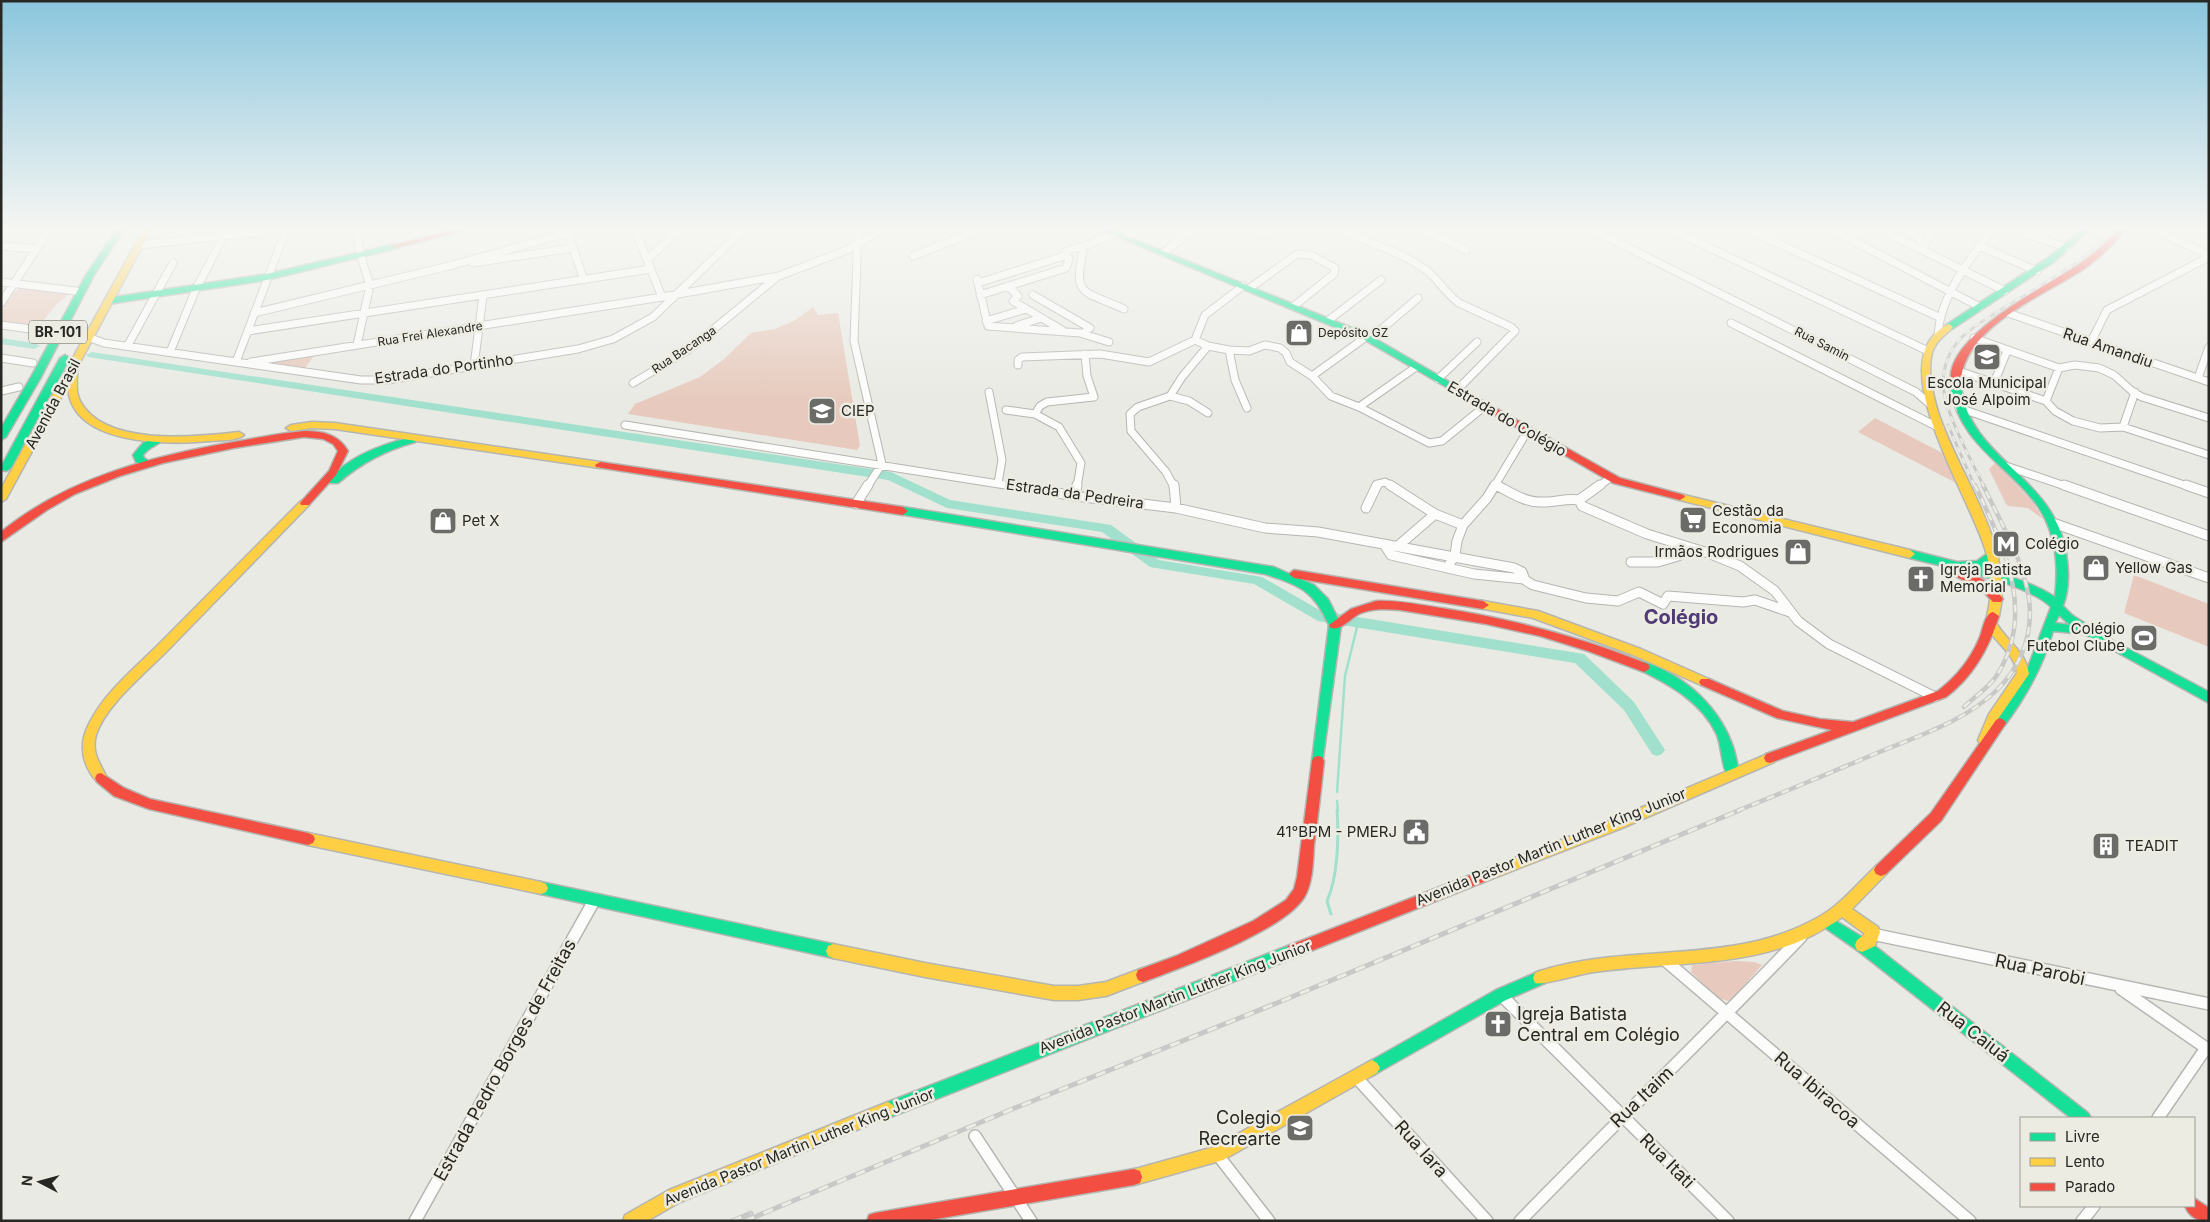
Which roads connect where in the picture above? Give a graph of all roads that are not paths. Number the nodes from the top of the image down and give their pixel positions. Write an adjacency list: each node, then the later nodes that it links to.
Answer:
1 (11, 287): 47 (street)
2 (45, 287): 36 (street)
3 (78, 287): 36 (main road, BR-101)
4 (83, 287): 126 (main road, Avenida Brasil / BR-101)
5 (109, 287): 135 (main road, Avenida Brasil / BR-101)
6 (115, 287): 46 (main road, Avenida Brasil / BR-101)
7 (159, 287): 41 (street)
8 (208, 287): 35 (main road)
9 (263, 287): 52 (street)
10 (362, 287): 52 (street)
11 (370, 287): 54 (street)
12 (540, 287): 43 (street)
13 (658, 287): 44 (street)
14 (683, 287): 39 (street, Estrada do Portinho)
15 (716, 287): 39 (street, Rua Frei Alexandre)
16 (765, 287): 101 (street, Rua Bacanga)
17 (856, 287): 134 (street)
18 (979, 287): 42 (street)
19 (1005, 287): 42 (street)
20 (1009, 287): 50 (street)
21 (1079, 287): 51 (street)
22 (1246, 287): 48 (main road, Estrada do Colégio); 71 (street)
23 (1318, 287): 48 (street)
24 (1372, 287): 57 (street)
25 (1442, 287): 104 (street)
26 (1710, 287): 106 (street, Rua Samin)
27 (1791, 287): 82 (street)
28 (1873, 287): 56 (street)
29 (1942, 287): 37 (street)
30 (1953, 287): 37 (street)
31 (1997, 287): 38 (street)
32 (2011, 287): 38 (main road, Avenida Pastor Martin Luther King Junior)
33 (2049, 287): 53 (main road)
34 (2150, 287): 74 (street)
35 (196, 289): 41 (main road); 84 (street)
36 (76, 291): 64 (main road, BR-101)
37 (1950, 291): 49 (street); 56 (street)
38 (2005, 291): 49 (main road, Avenida Pastor Martin Luther King Junior)
39 (676, 294): 44 (street, Rua Frei Alexandre); 92 (street, Estrada do Portinho)
40 (1033, 294): 66 (street)
41 (154, 295): 46 (main road); 76 (street)
42 (980, 295): 58 (street)
43 (483, 296): 54 (street); 61 (street)
44 (662, 297): 61 (street, Rua Frei Alexandre)
45 (1418, 298): 69 (street)
46 (108, 300): 68 (main road, Avenida Brasil / BR-101)
47 (1, 303)
48 (1294, 306): 57 (main road, Estrada do Colégio)
49 (1980, 307): 67 (main road, Avenida Pastor Martin Luther King Junior)
50 (1026, 308): 55 (street); 58 (street)
51 (1124, 309)
52 (254, 313): 63 (street)
53 (2008, 313): 70 (main road); 74 (street, Rua Amandiu)
54 (364, 314): 63 (street); 77 (street)
55 (1041, 318): 62 (street); 65 (street)
56 (1941, 318): 67 (street)
57 (1330, 320): 69 (main road, Estrada do Colégio)
58 (986, 322): 62 (street)
59 (1731, 323): 123 (street)
60 (1, 325): 64 (street)
61 (480, 326): 77 (street, Rua Frei Alexandre); 92 (street)
62 (1011, 328): 65 (street)
63 (248, 331): 89 (street)
64 (52, 332): 88 (main road, BR-101)
65 (1064, 332): 66 (street)
66 (1083, 333): 72 (street)
67 (1938, 334): 82 (main road, Avenida Pastor Martin Luther King Junior)
68 (88, 337): 75 (street, Estrada do Portinho); 80 (main road, Avenida Brasil / BR-101)
69 (1368, 338): 93 (main road, Estrada do Colégio); 97 (street)
70 (1974, 338): 83 (street); 96 (main road)
71 (1195, 340): 78 (street); 85 (street)
72 (1109, 342)
73 (1477, 342): 99 (street)
74 (2091, 342): 98 (street, Rua Amandiu)
75 (104, 343): 76 (street, Estrada do Portinho); 80 (street, Estrada do Portinho)
76 (128, 345): 84 (street, Estrada do Portinho)
77 (358, 345): 87 (street, Rua Frei Alexandre)
78 (1208, 346): 81 (street); 109 (street)
79 (2209, 347): 98 (street)
80 (80, 350): 90 (main road, Avenida Brasil / BR-101)
81 (1229, 350): 97 (street); 113 (street)
82 (1928, 351): 106 (main road, Avenida Pastor Martin Luther King Junior)
83 (2007, 351): 95 (street); 102 (street)
84 (170, 352): 89 (street, Estrada do Portinho)
85 (1085, 354): 91 (street); 118 (street)
86 (1, 358): 88 (street)
87 (272, 358): 89 (street, Rua Frei Alexandre); 94 (street)
88 (33, 363): 103 (main road, BR-101)
89 (239, 363): 94 (street, Estrada do Portinho)
90 (73, 365): 128 (main road); 141 (main road, Avenida Brasil / BR-101)
91 (1018, 365)
92 (474, 366): 94 (street, Estrada do Portinho)
93 (1416, 366): 99 (main road, Estrada do Colégio); 112 (street)
94 (264, 367)
95 (2059, 368): 108 (street); 110 (street)
96 (1956, 370): 102 (street); 114 (main road)
97 (1312, 376): 112 (street)
98 (2198, 378): 100 (street, Rua Amandiu)
99 (1438, 380): 104 (main road, Estrada do Colégio)
100 (2209, 382)
101 (633, 383)
102 (1994, 383): 110 (street)
103 (19, 387): 105 (street); 117 (main road, BR-101)
104 (1456, 390): 111 (main road, Estrada do Colégio)
105 (1, 391)
106 (1922, 391): 123 (main road, Avenida Pastor Martin Luther King Junior)
107 (989, 392): 137 (street)
108 (2135, 392): 119 (street); 121 (street)
109 (1170, 396): 116 (street); 144 (street)
110 (2046, 401): 121 (street)
111 (1485, 406): 122 (street); 124 (main road, Estrada do Colégio)
112 (1359, 407): 122 (street)
113 (1247, 408)
114 (1959, 408): 133 (main road); 139 (street)
115 (1006, 410): 118 (street)
116 (1208, 413)
117 (1, 414)
118 (1035, 414): 140 (street)
119 (2209, 418)
120 (625, 425): 134 (street, Estrada da Pedreira)
121 (2123, 426): 131 (street)
122 (1401, 428)
123 (1940, 428): 155 (main road, Avenida Pastor Martin Luther King Junior)
124 (1528, 430): 136 (main road, Estrada do Colégio); 138 (street)
125 (288, 432): 127 (main road); 129 (main road); 130 (main road); 148 (main road)
126 (1, 437)
127 (420, 438): 143 (main road); 148 (main road)
128 (159, 439): 129 (main road); 132 (main road)
129 (194, 439): 130 (main road)
130 (185, 454): 132 (main road)
131 (2209, 455)
132 (148, 464): 151 (main road)
133 (2006, 466): 147 (main road); 150 (street)
134 (877, 471): 137 (street, Estrada da Pedreira); 143 (street)
135 (1, 477)
136 (1610, 478): 142 (street); 157 (main road, Estrada do Colégio)
137 (998, 483): 140 (street, Estrada da Pedreira)
138 (1495, 485): 142 (street); 149 (street)
139 (2209, 493)
140 (1075, 496): 144 (street, Estrada da Pedreira)
141 (1, 499)
142 (1579, 500): 154 (street)
143 (856, 504): 161 (main road)
144 (1176, 508): 152 (street, Estrada da Pedreira)
145 (1366, 508): 146 (street)
146 (1435, 514): 149 (street); 153 (street)
147 (2053, 523): 164 (street); 166 (main road)
148 (285, 525): 184 (main road)
149 (1463, 525): 156 (street)
150 (2209, 536)
151 (1, 538)
152 (1384, 544): 153 (street, Estrada da Pedreira); 160 (street)
153 (1398, 546): 156 (street, Estrada da Pedreira)
154 (1683, 547): 158 (street); 168 (street)
155 (1992, 555): 159 (main road); 163 (main road, Avenida Pastor Martin Luther King Junior)
156 (1455, 556): 160 (street); 162 (street, Estrada da Pedreira)
157 (1926, 560): 159 (main road, Estrada do Colégio); 165 (main road, Estrada do Colégio)
158 (1631, 562)
159 (1954, 566): 163 (main road, Estrada do Colégio)
160 (1447, 568): 162 (street)
161 (1267, 570): 167 (main road); 169 (main road)
162 (1523, 575): 168 (street)
163 (1996, 576): 165 (main road, Avenida Pastor Martin Luther King Junior); 166 (main road, Estrada do Colégio)
164 (2209, 578)
165 (1996, 599): 172 (main road, Avenida Pastor Martin Luther King Junior)
166 (2057, 606): 173 (main road); 175 (main road, Estrada do Colégio)
167 (1508, 609): 170 (main road); 171 (main road)
168 (1790, 612): 179 (street)
169 (1337, 619): 171 (main road); 184 (main road)
170 (1549, 619): 174 (main road); 181 (main road)
171 (1508, 623): 174 (main road)
172 (1991, 624): 177 (main road); 178 (main road, Avenida Pastor Martin Luther King Junior)
173 (2049, 626): 175 (main road); 176 (main road)
174 (1546, 632): 183 (main road)
175 (2100, 639): 180 (main road)
176 (2043, 647): 177 (main road); 182 (main road)
177 (2013, 651): 178 (main road); 182 (main road)
178 (1971, 662): 179 (main road, Avenida Pastor Martin Luther King Junior)
179 (1935, 697): 181 (main road, Avenida Pastor Martin Luther King Junior)
180 (2209, 698)
181 (1854, 727): 183 (main road, Avenida Pastor Martin Luther King Junior)
182 (1983, 745): 185 (main road)
183 (1732, 772): 207 (main road, Avenida Pastor Martin Luther King Junior)
184 (595, 899): 206 (street, Estrada Pedro Borges de Freitas)
185 (1841, 909): 186 (main road); 188 (main road)
186 (1826, 921): 187 (main road); 189 (main road, Rua Caiuá)
187 (1807, 931): 190 (main road); 194 (street, Rua Itaim)
188 (1872, 933): 189 (main road); 191 (street, Rua Parobi)
189 (1862, 946): 198 (main road, Rua Caiuá)
190 (1665, 960): 192 (main road); 194 (street, Rua Ibiracoa)
191 (2116, 986): 193 (street, Rua Parobi); 195 (street)
192 (1501, 995): 196 (main road); 197 (street, Rua Itati)
193 (2209, 1004)
194 (1728, 1013): 197 (street, Rua Itaim); 214 (street, Rua Ibiracoa)
195 (2208, 1049): 199 (street)
196 (1356, 1077): 201 (main road); 211 (street, Rua Iara)
197 (1622, 1116): 212 (street, Rua Itaim); 213 (street, Rua Itati)
198 (2082, 1117)
199 (2159, 1117)
200 (975, 1136): 202 (street)
201 (1217, 1154): 202 (main road); 210 (street)
202 (1015, 1197): 208 (main road); 209 (street)
203 (2093, 1207): 215 (street)
204 (2194, 1207): 205 (main road)
205 (2209, 1219)
206 (415, 1221)
207 (630, 1221)
208 (875, 1221)
209 (1031, 1221)
210 (1269, 1221)
211 (1487, 1221)
212 (1520, 1221)
213 (1728, 1221)
214 (1970, 1221)
215 (2082, 1221)

